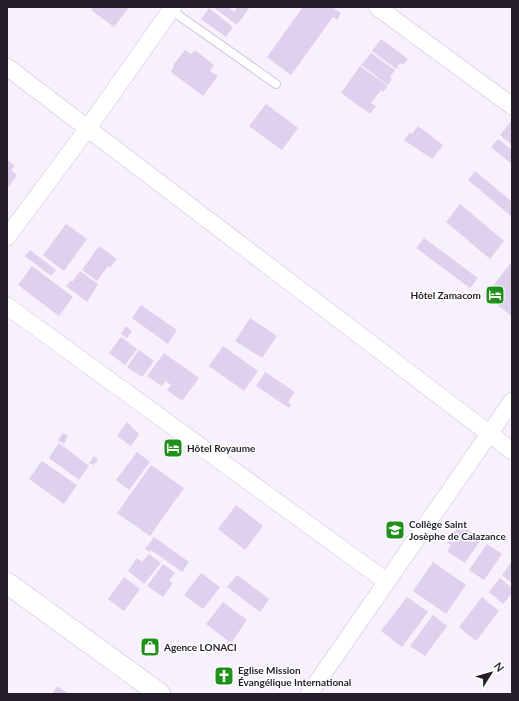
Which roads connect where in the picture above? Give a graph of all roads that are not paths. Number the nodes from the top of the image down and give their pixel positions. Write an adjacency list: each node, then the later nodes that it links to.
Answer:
1 (377, 7): 5 (street)
2 (172, 8): 4 (lane); 6 (street)
3 (7, 67): 6 (street)
4 (276, 84)
5 (512, 106)
6 (88, 128): 7 (street); 10 (street)
7 (7, 237)
8 (7, 306): 12 (street)
9 (512, 401): 10 (street)
10 (489, 433): 11 (street); 12 (street)
11 (512, 451)
12 (386, 580): 15 (street)
13 (7, 583): 14 (street)
14 (160, 694)
15 (309, 694)

